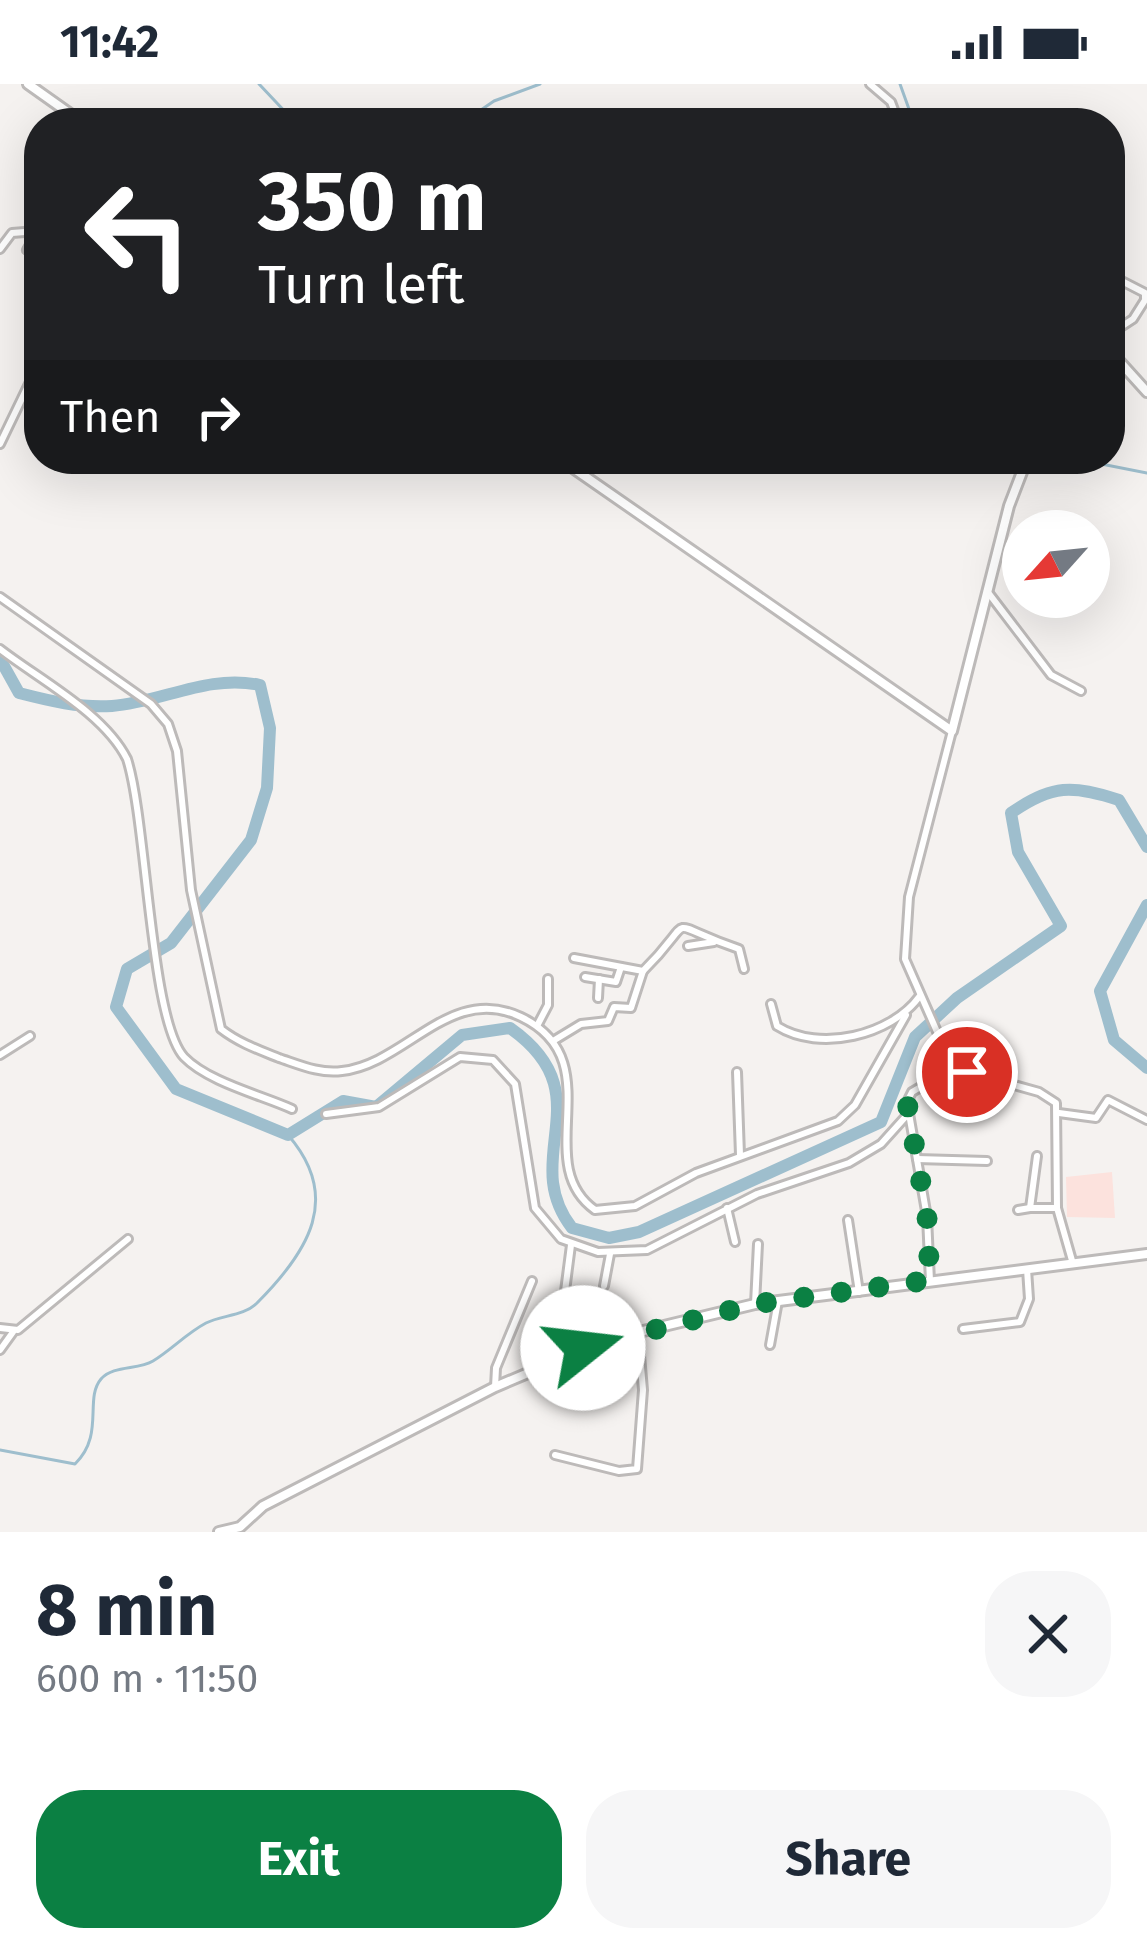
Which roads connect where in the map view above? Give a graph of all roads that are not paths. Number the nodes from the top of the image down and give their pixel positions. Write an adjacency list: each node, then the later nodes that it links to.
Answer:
1 (28, 84): 3 (street)
2 (870, 84): 4 (street)
3 (62, 108)
4 (893, 108)
5 (24, 231): 6 (street)
6 (0, 249)
7 (1146, 295): 8 (street)
8 (1125, 324)
9 (1125, 368): 10 (street)
10 (1147, 392)
11 (24, 394): 12 (street)
12 (0, 444)
13 (582, 474): 19 (street)
14 (1022, 474): 15 (street)
15 (987, 591): 18 (street); 19 (street)
16 (0, 597): 33 (street)
17 (1, 649): 39 (street)
18 (1081, 691)
19 (952, 731): 30 (street)
20 (718, 942): 21 (street); 24 (street); 25 (street)
21 (688, 946)
22 (574, 958): 23 (street)
23 (621, 967): 25 (street); 28 (street)
24 (744, 969)
25 (643, 971): 35 (street)
26 (585, 977): 28 (street)
27 (548, 979): 33 (street)
28 (599, 979): 29 (street)
29 (598, 998)
30 (921, 1000): 32 (street); 37 (street)
31 (771, 1004): 32 (street)
32 (906, 1015): 44 (street)
33 (539, 1022): 35 (street)
34 (29, 1036): 36 (street)
35 (553, 1041): 44 (street)
36 (0, 1055)
37 (953, 1068): 40 (street); 42 (street)
38 (737, 1072): 44 (street)
39 (292, 1109)
40 (1059, 1113): 43 (street); 50 (street)
41 (326, 1114): 56 (street)
42 (908, 1114): 46 (street); 48 (street)
43 (1147, 1120)
44 (740, 1155)
45 (1037, 1156): 49 (street)
46 (917, 1159): 47 (street); 61 (street)
47 (987, 1161)
48 (727, 1208): 54 (street); 57 (street)
49 (1030, 1208): 50 (street); 51 (street)
50 (1057, 1208): 59 (street)
51 (1018, 1210)
52 (848, 1220): 64 (street)
53 (128, 1239): 70 (street)
54 (735, 1242)
55 (758, 1244): 67 (street)
56 (571, 1247): 57 (street); 65 (street)
57 (610, 1254): 63 (street)
58 (1147, 1255): 59 (street)
59 (1072, 1264): 60 (street)
60 (1027, 1269): 61 (street); 69 (street)
61 (930, 1280): 64 (street)
62 (532, 1282): 74 (street)
63 (604, 1286)
64 (859, 1292): 66 (street)
65 (564, 1299)
66 (778, 1301): 67 (street); 72 (street)
67 (755, 1304): 71 (street)
68 (0, 1328): 70 (street)
69 (963, 1329)
70 (13, 1332): 73 (street)
71 (638, 1332): 74 (street); 75 (street)
72 (770, 1345)
73 (0, 1351)
74 (495, 1387): 77 (street)
75 (555, 1455)
76 (219, 1532): 77 (street)
77 (232, 1532)

